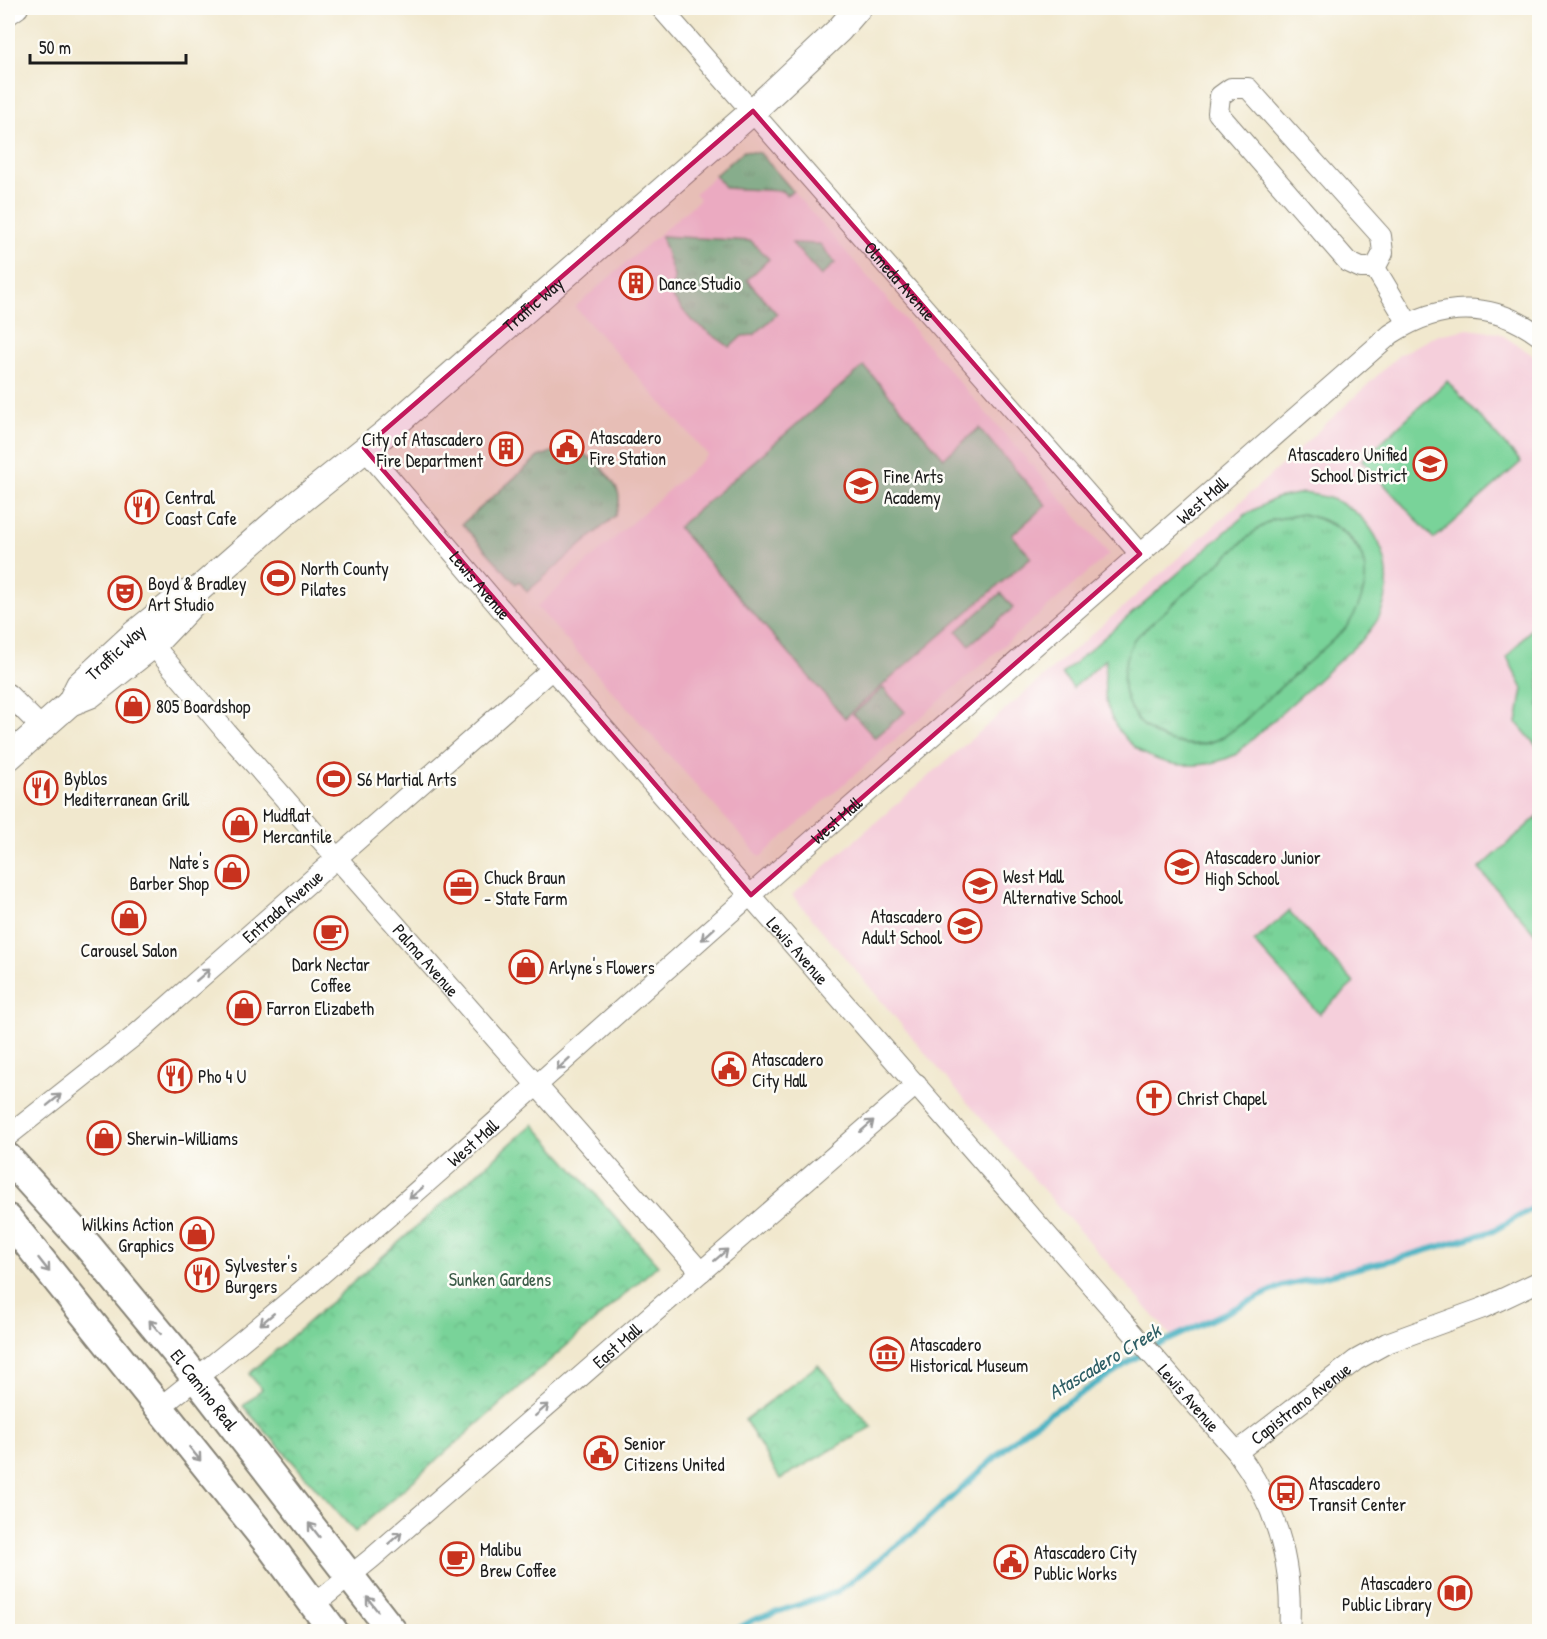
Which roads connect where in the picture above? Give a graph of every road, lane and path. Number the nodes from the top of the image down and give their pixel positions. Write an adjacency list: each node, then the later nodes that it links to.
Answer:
1 (18, 8): 4 (street)
2 (661, 8): 5 (street, Olmeda Avenue)
3 (858, 8): 5 (street, Traffic Way)
4 (8, 15)
5 (753, 111): 9 (street, Traffic Way); 10 (street, Olmeda Avenue)
6 (1376, 268): 6 (street); 7 (street)
7 (1408, 323): 8 (street, West Mall); 10 (street, West Mall)
8 (1539, 336)
9 (364, 448): 11 (street, Traffic Way); 13 (street, Lewis Avenue)
10 (1140, 554): 19 (street, West Mall)
11 (198, 590): 12 (street, Traffic Way); 15 (street, Traffic Way)
12 (153, 645): 15 (street, Traffic Way); 18 (street, Palma Avenue)
13 (552, 669): 18 (street, Entrada Avenue); 19 (street, Lewis Avenue)
14 (8, 694): 16 (street)
15 (70, 703): 16 (street, Traffic Way)
16 (41, 727): 17 (street, Traffic Way)
17 (8, 758)
18 (336, 859): 21 (street, Palma Avenue); 22 (street, Entrada Avenue, one-way to 18)
19 (751, 895): 20 (street, Lewis Avenue); 21 (street, West Mall, one-way to 21)
20 (917, 1083): 25 (street, East Mall, one-way to 20); 29 (street, Lewis Avenue)
21 (538, 1086): 25 (street, Palma Avenue); 27 (street, West Mall, one-way to 27)
22 (8, 1136)
23 (8, 1158): 27 (main road, El Camino Real, one-way to 23)
24 (8, 1219): 28 (main road, one-way to 28)
25 (701, 1272): 30 (street, East Mall, one-way to 25)
26 (1539, 1281): 29 (street, Capistrano Avenue)
27 (196, 1378): 28 (street, West Mall); 30 (main road, El Camino Real, one-way to 27)
28 (159, 1408): 31 (main road, one-way to 31)
29 (1237, 1452): 34 (street, Capistrano Avenue)
30 (350, 1576): 31 (street, East Mall); 33 (main road, El Camino Real, one-way to 30)
31 (314, 1605): 32 (main road)
32 (334, 1632)
33 (393, 1632)
34 (1289, 1632)

